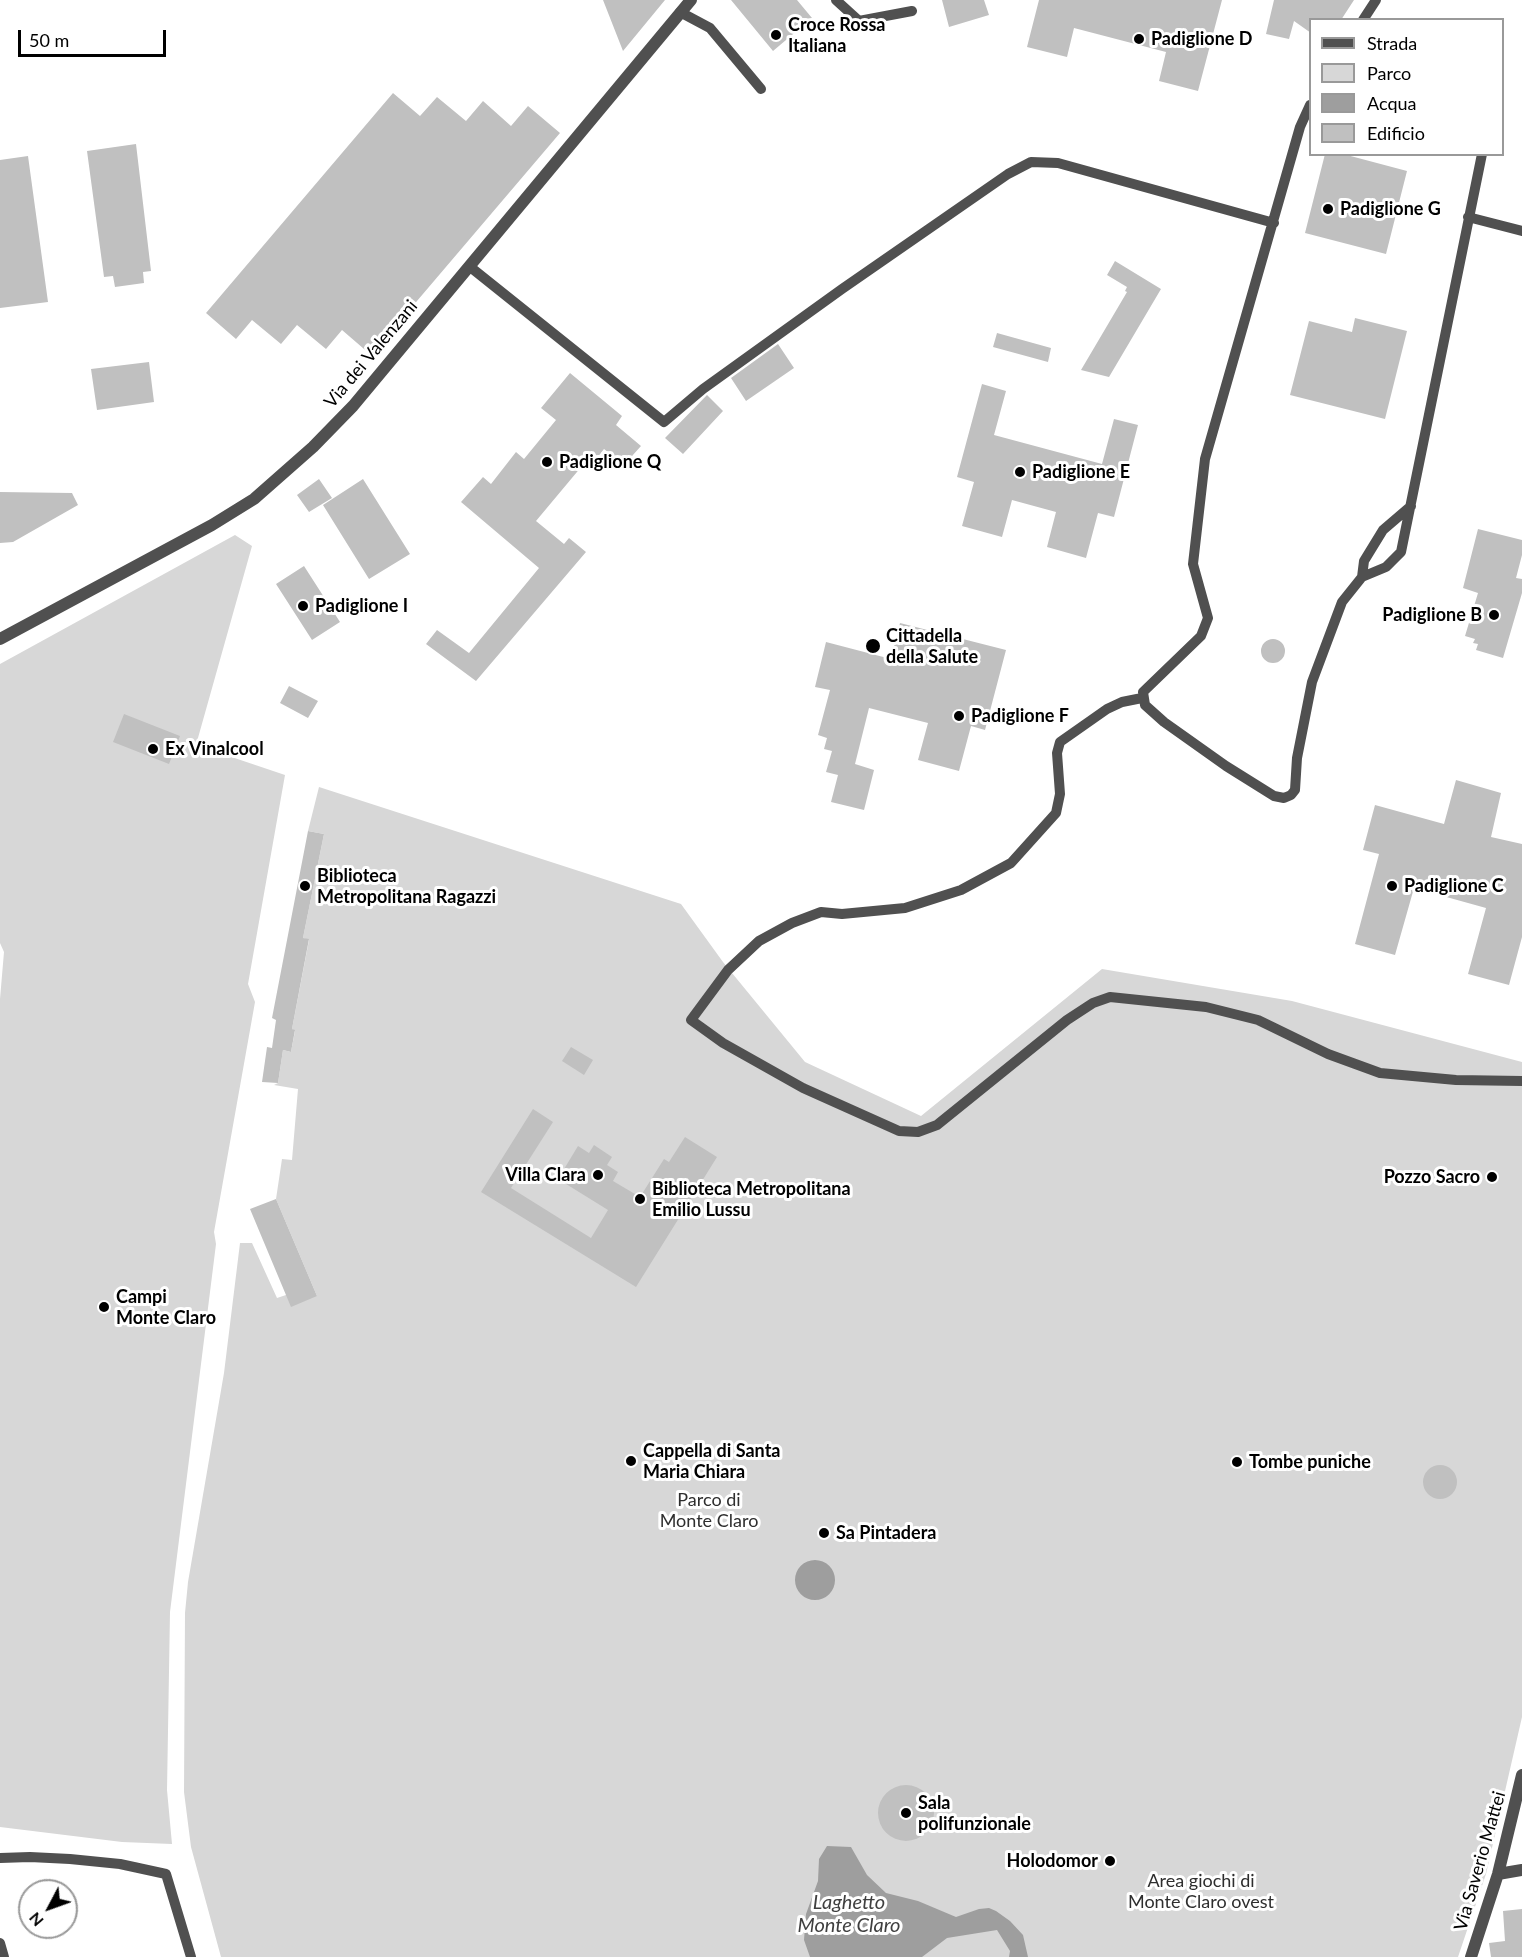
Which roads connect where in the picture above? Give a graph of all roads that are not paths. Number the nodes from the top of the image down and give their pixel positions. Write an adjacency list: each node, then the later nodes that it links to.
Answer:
1 (689, 0): 5 (street, Via dei Valenzani)
2 (836, 0): 4 (lane)
3 (1376, 0): 6 (lane)
4 (912, 11)
5 (680, 12): 7 (lane); 13 (street, Via dei Valenzani)
6 (1364, 18)
7 (761, 89)
8 (1309, 109): 11 (lane)
9 (1482, 156): 10 (lane)
10 (1468, 217): 12 (lane); 14 (lane)
11 (1274, 223): 13 (lane); 17 (lane)
12 (1522, 231)
13 (469, 266): 16 (street, Via dei Valenzani)
14 (1411, 506): 15 (lane); 15 (lane)
15 (1362, 578): 17 (lane)
16 (0, 639)
17 (1142, 698): 18 (lane)
18 (1522, 1081)
19 (1522, 1775): 22 (street, Via Saverio Mattei)
20 (0, 1858): 25 (lane)
21 (1522, 1870): 22 (street)
22 (1498, 1874): 26 (street, Via Saverio Mattei)
23 (0, 1943): 24 (lane)
24 (4, 1957)
25 (191, 1957)
26 (1471, 1957)

